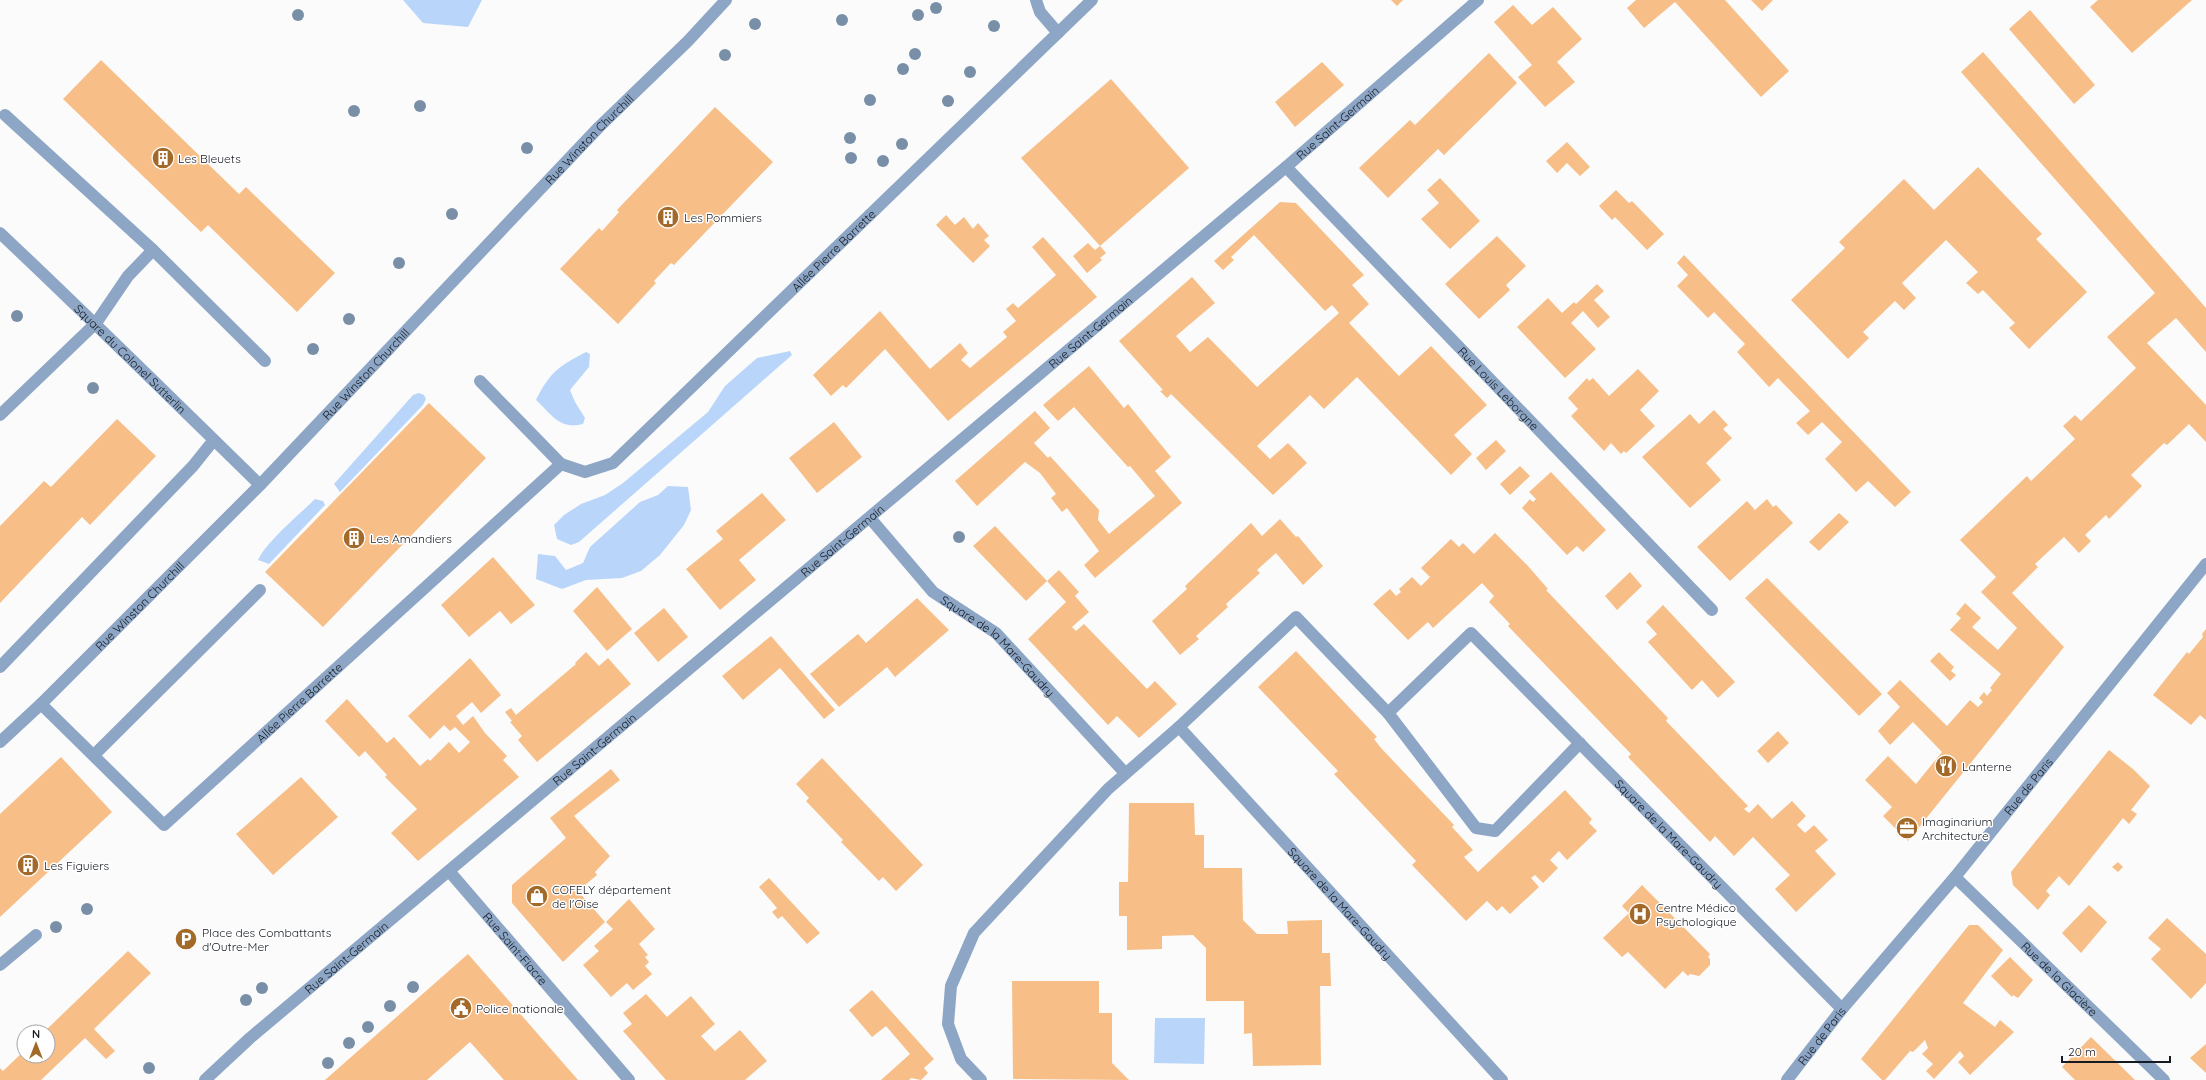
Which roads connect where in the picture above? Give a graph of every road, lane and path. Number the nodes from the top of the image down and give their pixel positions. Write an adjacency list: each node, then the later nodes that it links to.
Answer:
1 (726, 0): 16 (street, Rue Winston Churchill)
2 (1036, 0): 5 (street)
3 (1092, 0): 5 (street, Allée Pierre Barrette)
4 (1478, 0): 7 (street, Rue Saint-Germain)
5 (1058, 33): 15 (street, Allée Pierre Barrette)
6 (5, 115): 9 (street)
7 (1286, 167): 17 (street, Rue Saint-Germain); 20 (street, Rue Louis Leborgne)
8 (0, 234): 10 (street, Square du Colonel Sutterlin)
9 (154, 250): 10 (street); 11 (street)
10 (96, 323): 13 (street); 14 (street, Square du Colonel Sutterlin)
11 (265, 361)
12 (480, 381): 15 (street, Allée Pierre Barrette)
13 (0, 415)
14 (213, 441): 16 (street, Square du Colonel Sutterlin); 21 (street)
15 (561, 464): 27 (street, Allée Pierre Barrette)
16 (260, 485): 22 (street, Rue Winston Churchill)
17 (870, 518): 28 (street, Square de la Mare-Gaudry); 29 (street, Rue Saint-Germain)
18 (2206, 564): 30 (street, Rue de Paris)
19 (260, 590): 27 (street)
20 (1712, 610)
21 (0, 667)
22 (41, 704): 25 (street, Rue Winston Churchill); 27 (street, Allée Pierre Barrette)
23 (1388, 713): 24 (street); 26 (street, Square de la Mare-Gaudry); 26 (street)
24 (1179, 727): 28 (street); 37 (street, Square de la Mare-Gaudry)
25 (0, 742)
26 (1580, 744): 33 (street, Square de la Mare-Gaudry)
27 (94, 755)
28 (1125, 773): 36 (street)
29 (449, 871): 34 (street, Rue Saint-Germain); 35 (street, Rue Saint-Fiacre)
30 (1955, 877): 33 (street, Rue de Paris); 39 (street, Rue de la Glacière)
31 (36, 935): 32 (street)
32 (0, 965)
33 (1842, 1009): 38 (street, Rue de Paris)
34 (205, 1080)
35 (629, 1080)
36 (981, 1080)
37 (1502, 1080)
38 (1787, 1080)
39 (2164, 1080)

